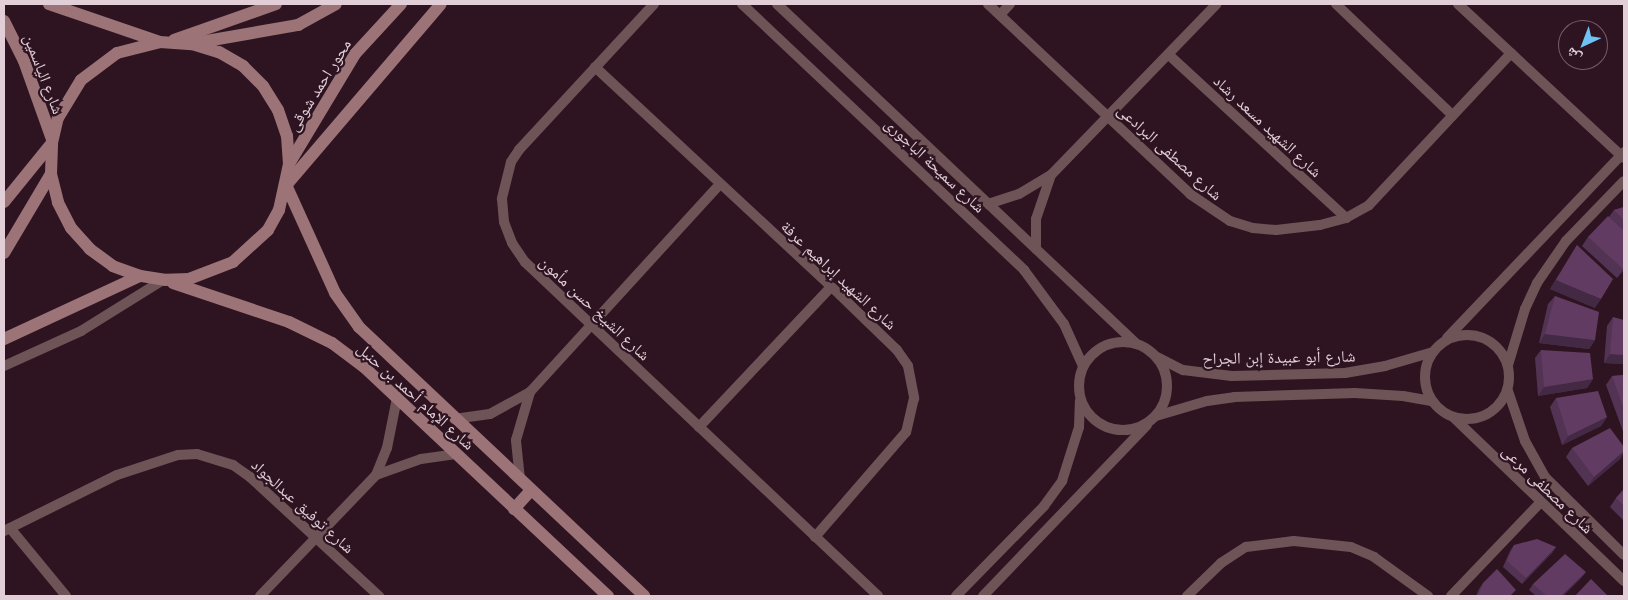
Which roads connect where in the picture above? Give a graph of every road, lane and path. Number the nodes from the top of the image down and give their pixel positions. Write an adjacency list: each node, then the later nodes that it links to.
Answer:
1 (49, 4): 16 (street)
2 (276, 4): 16 (street)
3 (336, 4): 17 (street)
4 (401, 4): 25 (street, محور احمد شوقى)
5 (441, 4): 30 (street)
6 (654, 4): 20 (street, شارع الشيخ حسن مأمون)
7 (742, 4): 47 (street, شارع سميحة الباجورى)
8 (778, 4): 32 (street, شارع سميحة الباجورى)
9 (988, 4): 14 (street, شارع مصطفى البرادعى)
10 (1010, 4): 14 (street)
11 (1217, 4): 19 (street)
12 (1336, 4): 21 (street)
13 (1458, 4): 18 (street)
14 (1000, 15): 22 (street, شارع مصطفى البرادعى)
15 (4, 21): 23 (street, شارع الياسمين)
16 (165, 41): 17 (street); 23 (street)
17 (192, 44): 25 (street)
18 (1510, 53): 21 (street, شارع مصطفى البرادعى); 24 (street)
19 (1169, 55): 22 (street); 33 (street, شارع الشهيد مسعد رشاد)
20 (595, 67): 29 (street, شارع الشهيد إبراهيم عرفة); 39 (street, شارع الشيخ حسن مأمون)
21 (1452, 115): 33 (street, شارع مصطفى البرادعى)
22 (1108, 117): 27 (street); 33 (street, شارع مصطفى البرادعى)
23 (52, 141): 26 (street); 31 (street)
24 (1623, 155): 42 (street)
25 (289, 164): 30 (street)
26 (51, 174): 35 (street); 36 (street)
27 (1051, 175): 32 (street); 34 (street)
28 (1624, 181): 45 (street)
29 (720, 184): 38 (street, شارع الشهيد إبراهيم عرفة); 39 (street)
30 (287, 185): 37 (street); 53 (street, شارع الإمام أحمد بن حنبل)
31 (4, 202)
32 (988, 204): 34 (street, شارع سميحة الباجورى)
33 (1346, 218)
34 (1036, 249): 41 (street, شارع سميحة الباجورى)
35 (4, 253)
36 (140, 276): 37 (street); 40 (street)
37 (164, 280): 46 (street); 50 (street, شارع الإمام أحمد بن حنبل)
38 (831, 287): 56 (street); 65 (street, شارع الشهيد إبراهيم عرفة)
39 (591, 325): 49 (street); 56 (street, شارع الشيخ حسن مأمون)
40 (4, 339)
41 (1135, 343): 44 (street); 47 (street)
42 (1442, 343): 43 (street); 45 (street)
43 (1432, 352): 44 (street, شارع أبو عبيدة إبن الجراح); 52 (street)
44 (1157, 358): 54 (street)
45 (1508, 365): 48 (street)
46 (4, 366)
47 (1083, 366): 51 (street)
48 (1508, 391): 55 (street); 66 (street, شارع مصطفى مرعى)
49 (530, 392): 53 (street); 59 (street)
50 (397, 398): 57 (street, شارع الإمام أحمد بن حنبل); 58 (street)
51 (1080, 400): 54 (street); 74 (street)
52 (1432, 401): 54 (street); 55 (street)
53 (454, 418): 59 (street, شارع الإمام أحمد بن حنبل)
54 (1154, 418): 75 (street)
55 (1453, 418): 61 (street, شارع مصطفى مرعى)
56 (699, 428): 65 (street, شارع الشيخ حسن مأمون)
57 (456, 454): 58 (street); 62 (street, شارع الإمام أحمد بن حنبل)
58 (376, 475): 64 (street)
59 (520, 479): 60 (street, شارع الإمام أحمد بن حنبل)
60 (531, 490): 62 (street); 72 (street, شارع الإمام أحمد بن حنبل)
61 (1540, 503): 67 (street, شارع مصطفى مرعى); 78 (street)
62 (514, 508): 71 (street, شارع الإمام أحمد بن حنبل)
63 (7, 530): 64 (street, شارع توفيق عبدالجواد); 68 (street)
64 (316, 537): 69 (street); 70 (street, شارع توفيق عبدالجواد)
65 (815, 537): 73 (street, شارع الشيخ حسن مأمون)
66 (1624, 555)
67 (1624, 581)
68 (66, 596)
69 (260, 596)
70 (379, 596)
71 (608, 596)
72 (644, 596)
73 (878, 596)
74 (956, 596)
75 (984, 596)
76 (1187, 596): 77 (street)
77 (1428, 596)
78 (1451, 596)

